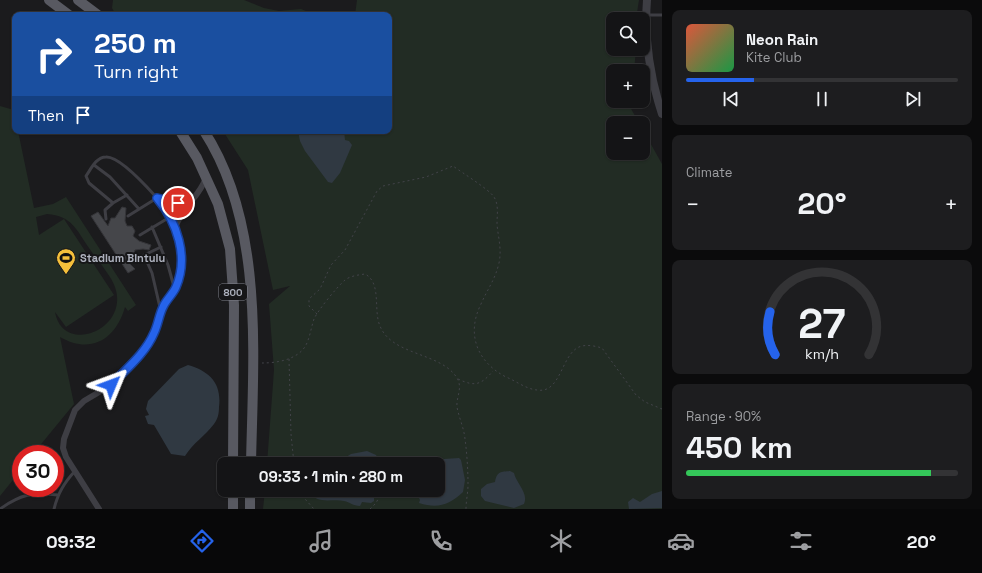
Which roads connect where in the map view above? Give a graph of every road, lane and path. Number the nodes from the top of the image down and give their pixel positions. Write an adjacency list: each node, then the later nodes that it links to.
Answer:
1 (49, 0): 4 (main road)
2 (78, 0): 5 (main road)
3 (647, 0): 6 (street)
4 (65, 12)
5 (94, 12)
6 (646, 12)
7 (650, 15): 8 (lane)
8 (662, 15)
9 (648, 56): 10 (street)
10 (662, 114)
11 (182, 134): 14 (main road, 800)
12 (206, 134): 33 (main road, 800)
13 (94, 165): 15 (lane); 16 (lane); 17 (lane)
14 (206, 178): 18 (street); 37 (main road, 800)
15 (127, 195): 17 (lane); 19 (lane)
16 (157, 198): 18 (street); 19 (lane); 21 (street)
17 (113, 204): 22 (lane)
18 (187, 204): 24 (street)
19 (139, 209): 20 (lane)
20 (128, 216)
21 (170, 217): 23 (lane); 24 (street)
22 (106, 218)
23 (152, 227): 25 (lane); 26 (lane)
24 (175, 228): 29 (street)
25 (140, 235)
26 (161, 247): 27 (lane); 29 (lane)
27 (144, 255): 28 (lane); 30 (lane)
28 (132, 262)
29 (175, 290): 30 (street)
30 (161, 312): 40 (street)
31 (317, 314): 32 (path); 34 (path); 35 (path)
32 (289, 358): 33 (path); 39 (path)
33 (253, 363): 38 (main road, 800)
34 (494, 371): 35 (path); 36 (path)
35 (458, 378): 55 (path)
36 (662, 409)
37 (233, 457)
38 (251, 457)
39 (293, 457)
40 (75, 471): 41 (lane); 50 (street)
41 (64, 484)
42 (20, 497): 48 (lane)
43 (57, 497): 49 (lane)
44 (233, 497): 51 (main road)
45 (250, 497): 52 (main road)
46 (304, 497): 53 (path)
47 (380, 497): 54 (path)
48 (0, 509)
49 (54, 509)
50 (99, 509)
51 (233, 509)
52 (250, 509)
53 (314, 509)
54 (370, 509)
55 (466, 509)

